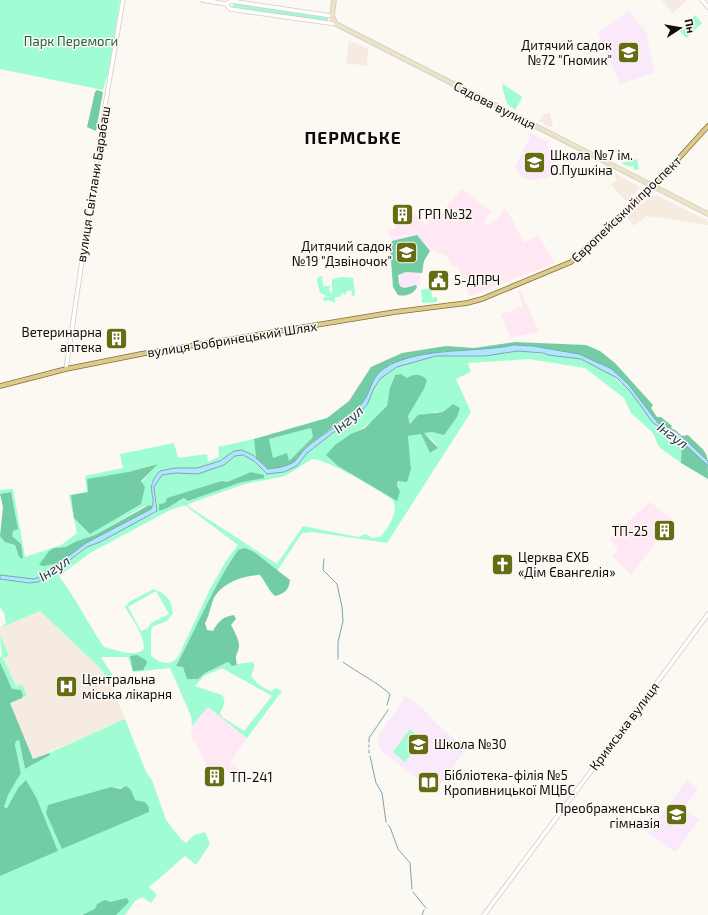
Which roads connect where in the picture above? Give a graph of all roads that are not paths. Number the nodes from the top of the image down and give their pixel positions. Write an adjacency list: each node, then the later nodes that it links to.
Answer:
1 (123, 0): 13 (street, вулиця Світлани Барабаш)
2 (202, 0): 5 (street, Садова вулиця)
3 (334, 0): 7 (main road)
4 (702, 0): 6 (street)
5 (226, 4): 7 (street, Садова вулиця); 8 (street, Садова вулиця)
6 (708, 7)
7 (332, 16): 8 (main road)
8 (334, 24): 10 (main road, Садова вулиця)
9 (708, 126): 10 (main road, Європейський проспект)
10 (653, 186): 11 (main road, Садова вулиця); 12 (main road, Європейський проспект)
11 (708, 214)
12 (467, 303): 13 (main road, вулиця Бобринецький Шлях)
13 (66, 369): 14 (main road, вулиця Бобринецький Шлях)
14 (0, 386)
15 (708, 614): 16 (street, Кримська вулиця)
16 (484, 915)

